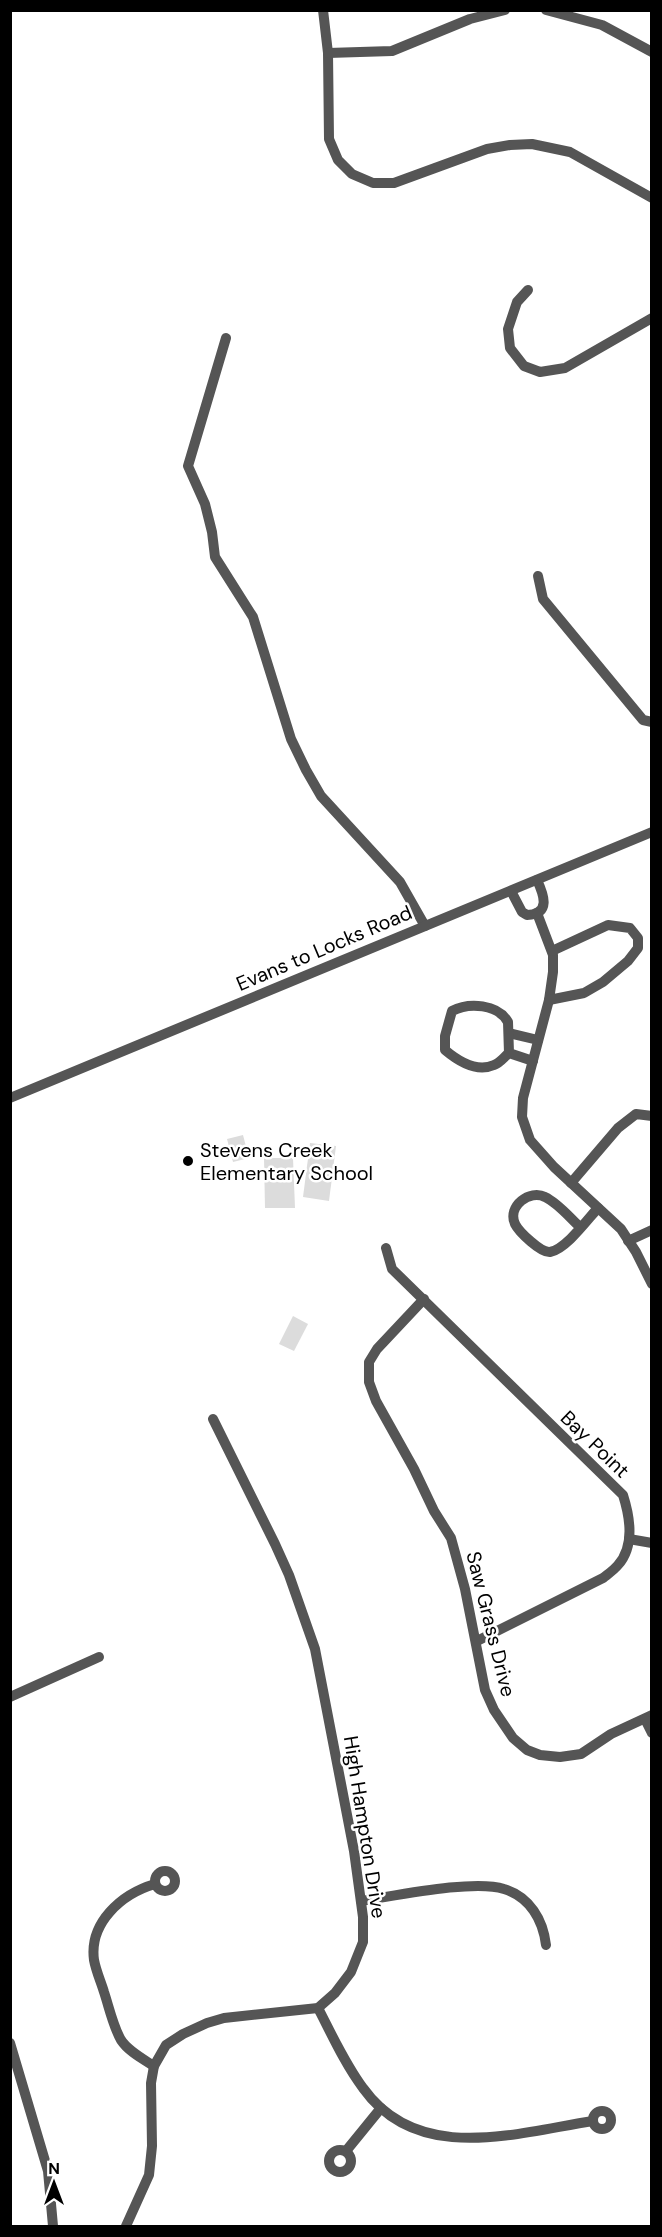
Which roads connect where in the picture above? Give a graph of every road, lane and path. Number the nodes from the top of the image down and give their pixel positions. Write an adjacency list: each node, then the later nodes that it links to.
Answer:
1 (323, 10): 5 (street)
2 (505, 10): 5 (street)
3 (546, 10): 4 (street)
4 (651, 52)
5 (328, 53): 6 (street)
6 (651, 198)
7 (528, 290): 8 (street)
8 (651, 318)
9 (226, 338): 16 (street)
10 (538, 576): 11 (street)
11 (651, 722)
12 (651, 831): 13 (street, Evans to Locks Road)
13 (537, 880): 14 (street, Evans to Locks Road); 15 (street)
14 (511, 891): 15 (street); 16 (street, Evans to Locks Road)
15 (537, 913): 17 (street)
16 (425, 926): 23 (street, Evans to Locks Road)
17 (552, 951): 18 (street); 18 (street)
18 (549, 1000): 20 (street)
19 (509, 1033): 20 (street); 21 (street); 21 (street)
20 (538, 1040): 22 (street)
21 (509, 1053): 22 (street)
22 (533, 1061): 25 (street)
23 (10, 1098)
24 (651, 1116): 25 (street)
25 (571, 1183): 26 (street)
26 (598, 1208): 27 (street); 29 (street)
27 (580, 1227): 27 (street)
28 (651, 1230): 29 (street)
29 (628, 1241): 31 (street)
30 (386, 1248): 32 (street, Bay Point)
31 (651, 1284)
32 (424, 1299): 34 (street, Bay Point); 36 (street, Saw Grass Drive)
33 (213, 1419): 42 (street, High Hampton Drive)
34 (628, 1539): 35 (street); 36 (street, Bay Point)
35 (651, 1543)
36 (477, 1641): 39 (street, Saw Grass Drive)
37 (99, 1657): 38 (street)
38 (10, 1697)
39 (648, 1717): 40 (street)
40 (651, 1733)
41 (155, 1884): 46 (street)
42 (361, 1901): 43 (street); 44 (street, High Hampton Drive)
43 (546, 1945)
44 (318, 2008): 46 (street); 47 (street)
45 (10, 2043): 50 (street)
46 (153, 2066): 51 (street)
47 (381, 2108): 48 (street); 49 (street)
48 (593, 2121)
49 (346, 2151)
50 (53, 2226)
51 (126, 2226)

